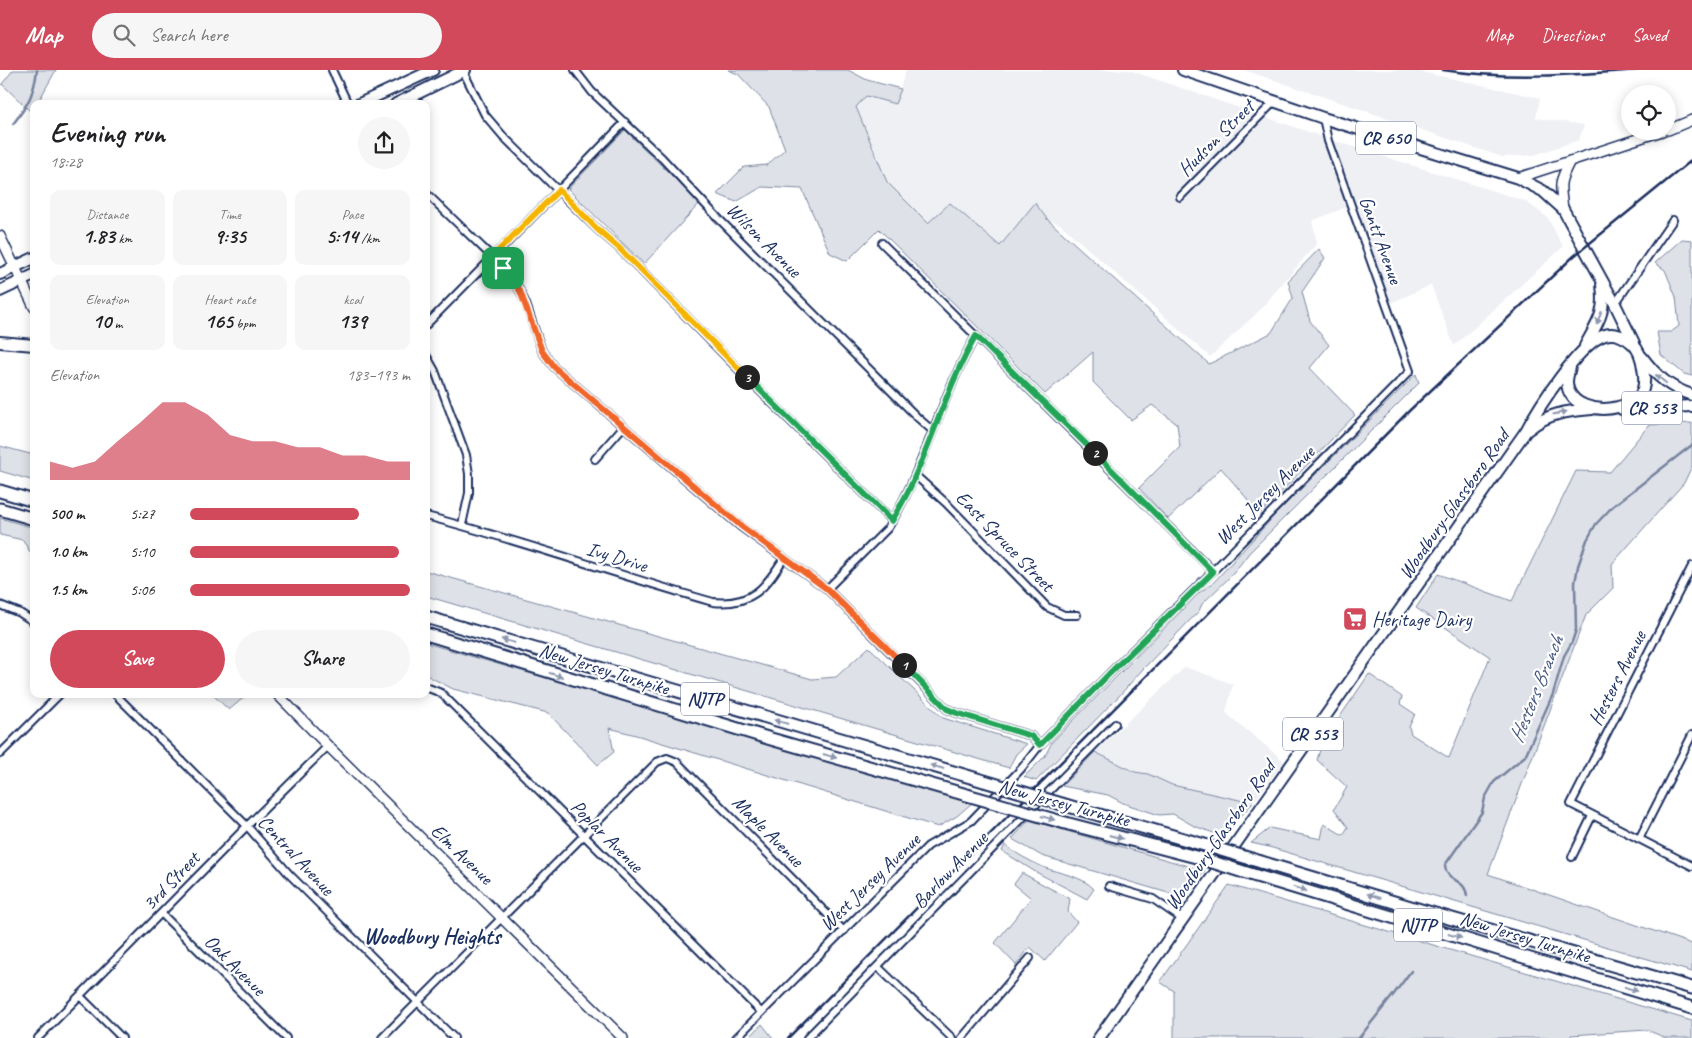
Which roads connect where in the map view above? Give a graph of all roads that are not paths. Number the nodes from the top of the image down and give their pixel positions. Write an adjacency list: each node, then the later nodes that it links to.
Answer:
1 (332, 70): 6 (street)
2 (433, 70): 7 (main road)
3 (575, 70): 12 (street, Wilson Avenue)
4 (1183, 70): 9 (main road, CR 650)
5 (464, 71): 8 (main road); 17 (street)
6 (346, 100)
7 (368, 100)
8 (404, 100)
9 (1274, 102): 10 (main road, CR 650); 18 (street, Hudson Street)
10 (1323, 118): 16 (main road, CR 650); 42 (street, Gantt Avenue)
11 (1692, 120): 13 (main road)
12 (625, 122): 17 (street); 48 (street, Wilson Avenue)
13 (1676, 127)
14 (1634, 140): 15 (main road)
15 (1570, 161): 16 (main road); 20 (main road)
16 (1518, 178): 20 (main road, CR 650)
17 (559, 190): 24 (street); 57 (street)
18 (1180, 196)
19 (430, 197): 24 (street)
20 (1563, 209): 29 (main road, CR 650)
21 (1673, 220): 33 (street)
22 (0, 236): 26 (main road)
23 (882, 243): 35 (street)
24 (491, 258): 34 (street); 47 (street)
25 (30, 260): 26 (main road)
26 (15, 266): 27 (main road); 30 (main road)
27 (2, 272)
28 (30, 277): 30 (main road)
29 (1602, 279): 33 (main road, CR 650); 39 (main road, CR 650, one-way to 39)
30 (22, 281): 31 (main road); 32 (main road)
31 (0, 291)
32 (30, 298)
33 (1615, 304): 38 (main road, CR 650)
34 (430, 321)
35 (976, 336): 48 (street); 61 (street)
36 (0, 342): 37 (main road)
37 (30, 345)
38 (1637, 349): 39 (main road); 43 (main road, CR 553, one-way to 38); 45 (main road)
39 (1581, 353): 41 (main road)
40 (430, 362): 58 (street)
41 (1570, 366): 46 (main road); 49 (main road, Woodbury-Glassboro Road / CR 553)
42 (1410, 372): 61 (street, West Jersey Avenue)
43 (1692, 395)
44 (1692, 406): 45 (main road, CR 553)
45 (1611, 408): 46 (main road)
46 (1599, 409): 49 (main road, Woodbury-Glassboro Road / CR 553, one-way to 46)
47 (623, 427): 50 (street); 59 (street)
48 (933, 431): 51 (street)
49 (1526, 431): 86 (main road, Woodbury-Glassboro Road / CR 553)
50 (595, 459)
51 (916, 476): 57 (street); 64 (street, East Spruce Street)
52 (0, 491): 53 (highway)
53 (30, 500)
54 (0, 509): 56 (highway)
55 (430, 517): 58 (street, Ivy Drive)
56 (30, 518)
57 (892, 521): 62 (street)
58 (462, 525): 59 (street, Ivy Drive)
59 (784, 558): 62 (street)
60 (1692, 566): 77 (street, Hesters Avenue)
61 (1213, 572): 74 (street, West Jersey Avenue)
62 (827, 589): 74 (street)
63 (0, 605): 66 (street)
64 (1077, 615)
65 (430, 618): 90 (highway, New Jersey Turnpike / NJTP, one-way to 65, bridge)
66 (30, 620)
67 (430, 635): 93 (highway, New Jersey Turnpike / NJTP, one-way to 93, bridge)
68 (430, 689): 79 (street, Poplar Avenue)
69 (56, 698): 76 (street)
70 (119, 698): 78 (street, Central Avenue)
71 (281, 698): 75 (main road, Elm Avenue)
72 (1115, 724): 89 (street, Barlow Avenue)
73 (1692, 735): 80 (street)
74 (1040, 745): 87 (street, West Jersey Avenue)
75 (328, 746): 78 (street, 3rd Street); 85 (main road, Elm Avenue)
76 (0, 754)
77 (1592, 816): 80 (street); 81 (street)
78 (247, 826): 84 (street, 3rd Street); 92 (street, Central Avenue)
79 (584, 836): 85 (street); 87 (street, Maple Avenue); 94 (street, Poplar Avenue)
80 (1640, 839): 82 (street)
81 (1572, 857)
82 (1692, 866)
83 (1109, 886): 86 (street)
84 (162, 914): 91 (street, 3rd Street); 97 (street, Oak Avenue)
85 (503, 918): 92 (street); 100 (main road, Elm Avenue)
86 (1182, 919): 105 (main road, Woodbury-Glassboro Road / CR 553)
87 (844, 930): 94 (street, West Jersey Avenue)
88 (1030, 958): 104 (street)
89 (878, 967): 102 (street, Barlow Avenue); 103 (street)
90 (1692, 988)
91 (80, 996): 95 (street, 3rd Street); 96 (street)
92 (418, 1002): 98 (street); 99 (street, Central Avenue)
93 (1692, 1008)
94 (761, 1012): 101 (street, West Jersey Avenue)
95 (38, 1038)
96 (122, 1038)
97 (286, 1038)
98 (382, 1038)
99 (454, 1038)
100 (623, 1038)
101 (736, 1038)
102 (807, 1038)
103 (952, 1038)
104 (962, 1038)
105 (1099, 1038)

